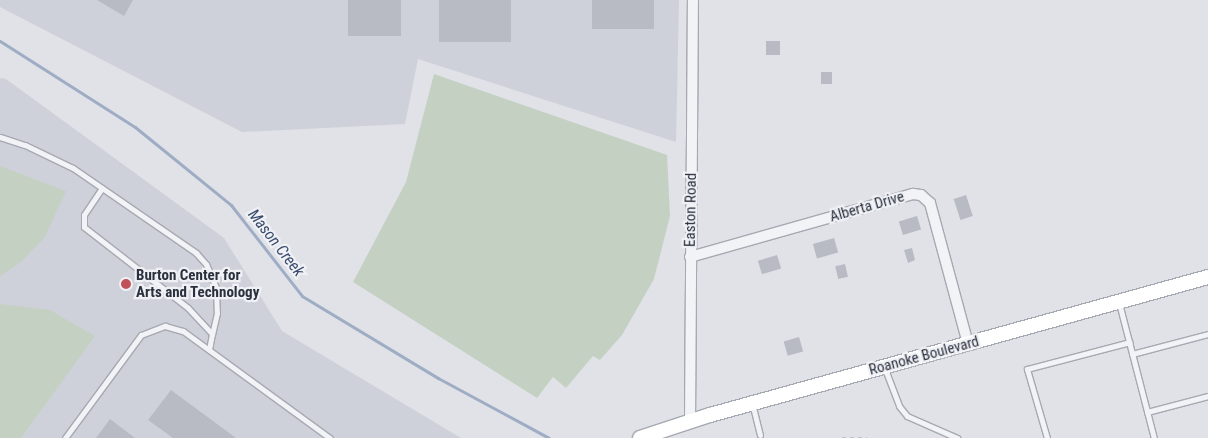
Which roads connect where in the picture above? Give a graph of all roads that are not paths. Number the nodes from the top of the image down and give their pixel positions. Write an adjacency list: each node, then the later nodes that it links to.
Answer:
1 (694, 0): 4 (street, Easton Road)
2 (0, 137): 3 (lane)
3 (102, 188): 7 (lane); 7 (lane)
4 (690, 257): 10 (street, Alberta Drive); 17 (street, Easton Road)
5 (1208, 277): 6 (main road, Roanoke Boulevard)
6 (1119, 302): 9 (lane); 10 (main road, Roanoke Boulevard)
7 (212, 334): 11 (lane)
8 (1208, 334): 12 (lane)
9 (1130, 342): 12 (lane); 23 (lane)
10 (968, 344): 13 (main road, Roanoke Boulevard)
11 (208, 350): 19 (lane); 20 (lane)
12 (1132, 354): 16 (lane)
13 (884, 367): 15 (main road, Roanoke Boulevard); 22 (lane)
14 (1208, 396): 16 (lane)
15 (752, 403): 17 (main road, Roanoke Boulevard); 18 (lane)
16 (1148, 412): 24 (lane)
17 (690, 421): 21 (main road, Roanoke Boulevard)
18 (760, 436)
19 (65, 438)
20 (330, 438)
21 (640, 438)
22 (957, 438)
23 (1047, 438)
24 (1154, 438)

